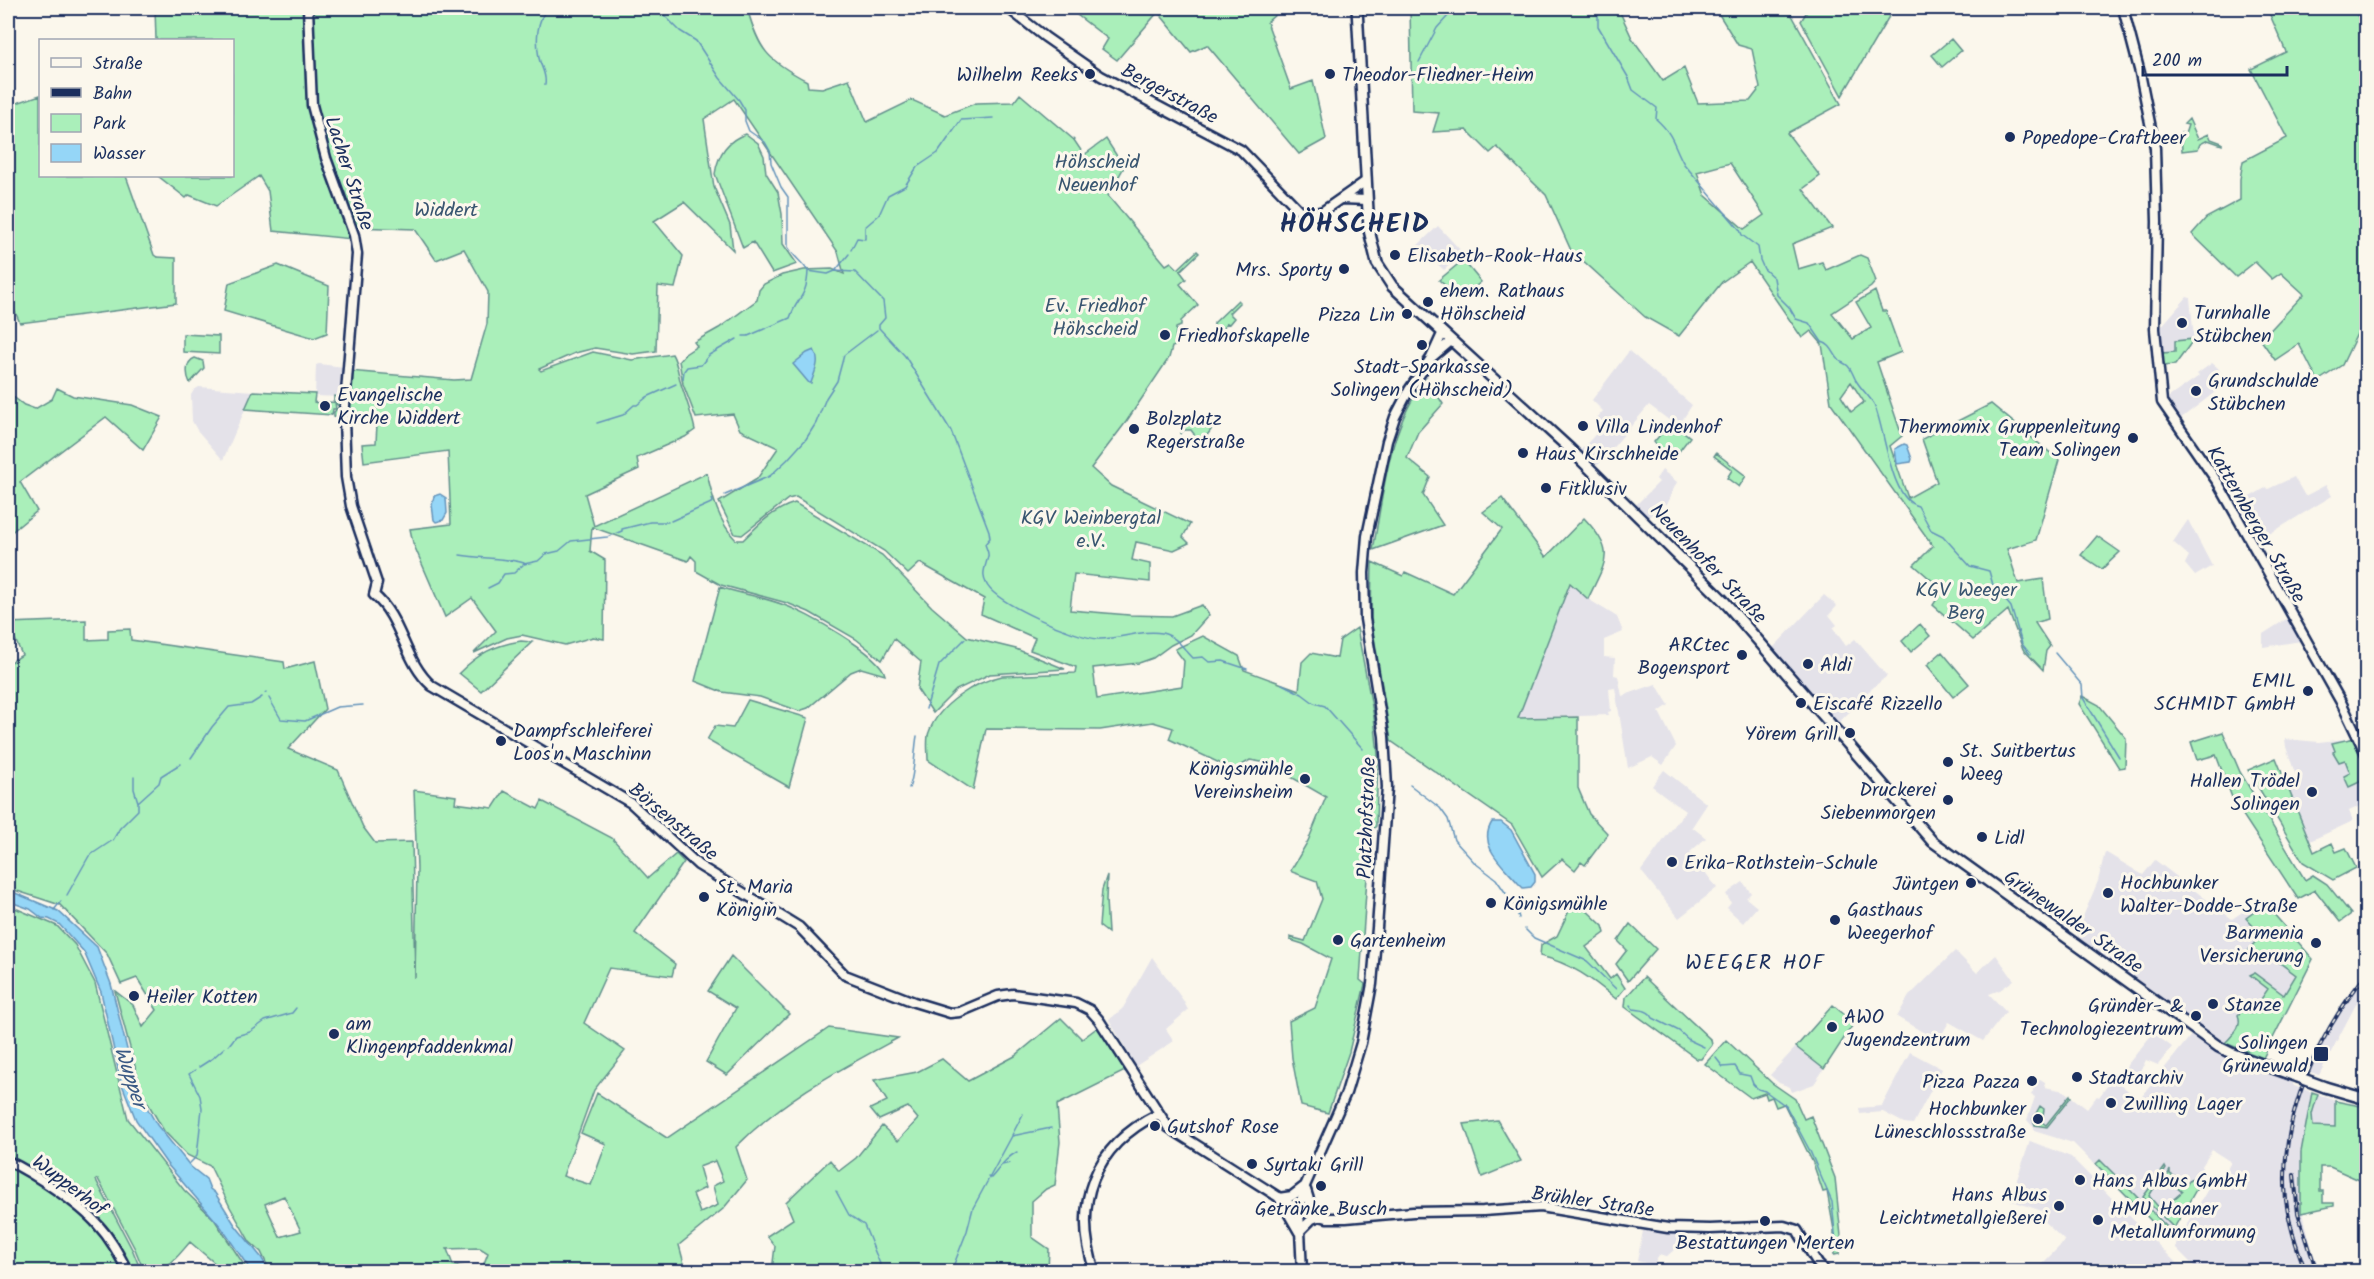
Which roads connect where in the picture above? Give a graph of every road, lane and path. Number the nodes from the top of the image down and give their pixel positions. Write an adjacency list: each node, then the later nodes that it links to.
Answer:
1 (308, 8): 12 (street, Lacher Straße)
2 (1008, 8): 8 (street, Bergerstraße)
3 (1357, 8): 5 (main road, Neuenhofer Straße)
4 (2122, 8): 13 (street, Katternberger Straße)
5 (1366, 182): 6 (street); 7 (main road, Neuenhofer Straße)
6 (1356, 190): 7 (street); 8 (street)
7 (1367, 197): 8 (street); 9 (main road, Neuenhofer Straße)
8 (1341, 199)
9 (1442, 333): 10 (main road, Neuenhofer Straße); 11 (street, Platzhofstraße)
10 (1451, 341): 11 (street, Platzhofstraße); 14 (main road, Neuenhofer Straße)
11 (1431, 358): 19 (street, Platzhofstraße)
12 (374, 595): 15 (street, Börsenstraße)
13 (2367, 754)
14 (1928, 837): 16 (main road, Grünewalder Straße, bridge)
15 (954, 1013): 17 (street, Brühler Straße)
16 (2367, 1100)
17 (1158, 1114): 20 (street, Brühler Straße); 25 (street)
18 (8, 1161): 24 (street, Wupperhof)
19 (1305, 1186): 20 (street); 21 (street, Platzhofstraße); 22 (street)
20 (1279, 1198): 21 (street, Brühler Straße); 23 (street)
21 (1299, 1210): 22 (street, Brühler Straße); 23 (street, Platzhofstraße)
22 (1321, 1216): 23 (street); 27 (street, Brühler Straße)
23 (1299, 1233): 26 (street, Platzhofstraße)
24 (128, 1272)
25 (1095, 1272)
26 (1302, 1272)
27 (1826, 1272)

